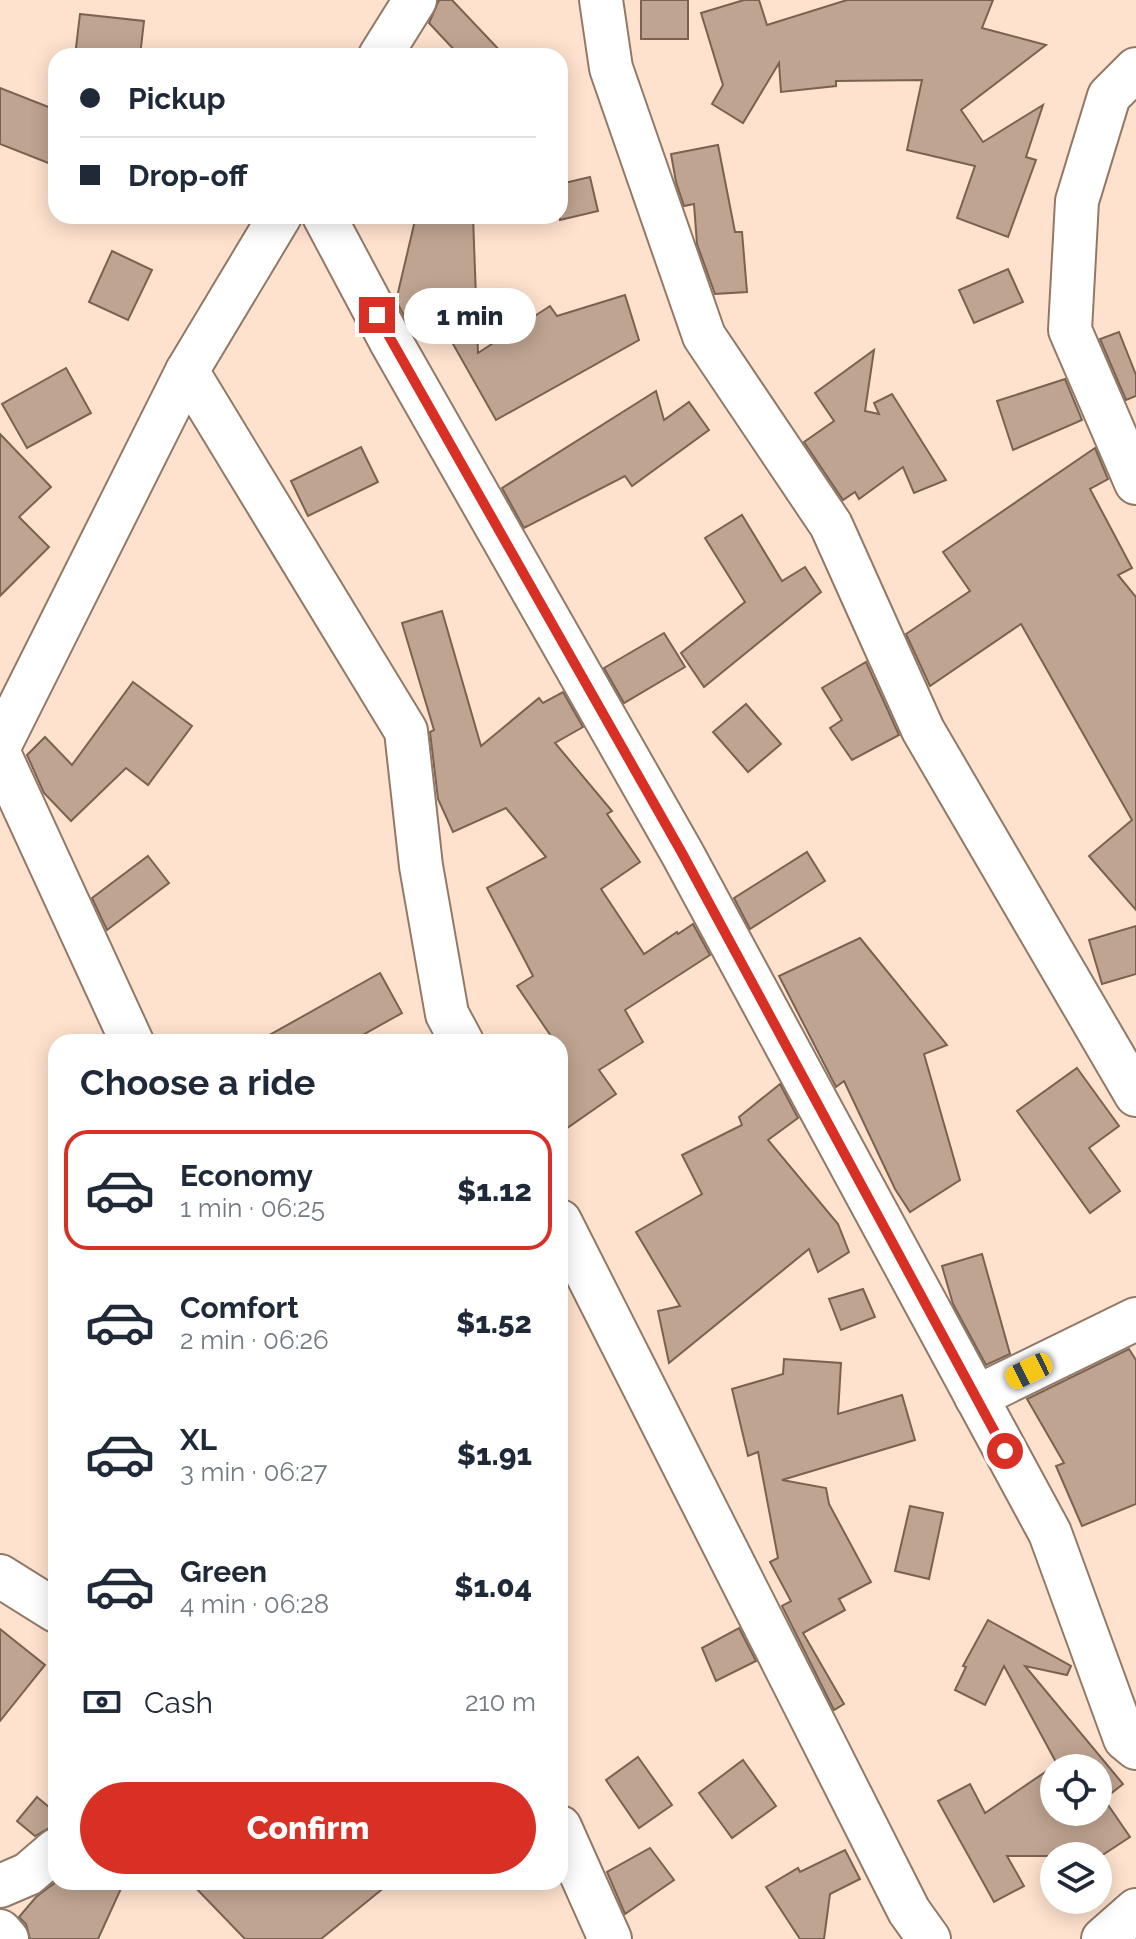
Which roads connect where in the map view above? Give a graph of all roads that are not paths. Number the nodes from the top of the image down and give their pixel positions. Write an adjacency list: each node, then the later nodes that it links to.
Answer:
1 (415, 0): 3 (street)
2 (601, 0): 13 (street)
3 (385, 48)
4 (1136, 69): 8 (street)
5 (275, 224): 7 (street)
6 (328, 224): 16 (street)
7 (187, 371): 9 (street); 12 (street)
8 (1136, 483)
9 (0, 745)
10 (0, 755): 11 (street)
11 (128, 1034)
12 (458, 1034)
13 (1136, 1095)
14 (568, 1237): 27 (street)
15 (1136, 1319): 16 (street)
16 (976, 1397): 19 (street)
17 (0, 1576): 18 (street)
18 (48, 1606)
19 (1136, 1748)
20 (568, 1845): 26 (street)
21 (48, 1857): 22 (street)
22 (0, 1886)
23 (1136, 1910): 28 (street)
24 (0, 1931): 25 (street)
25 (7, 1939)
26 (610, 1939)
27 (929, 1939)
28 (1103, 1939)

